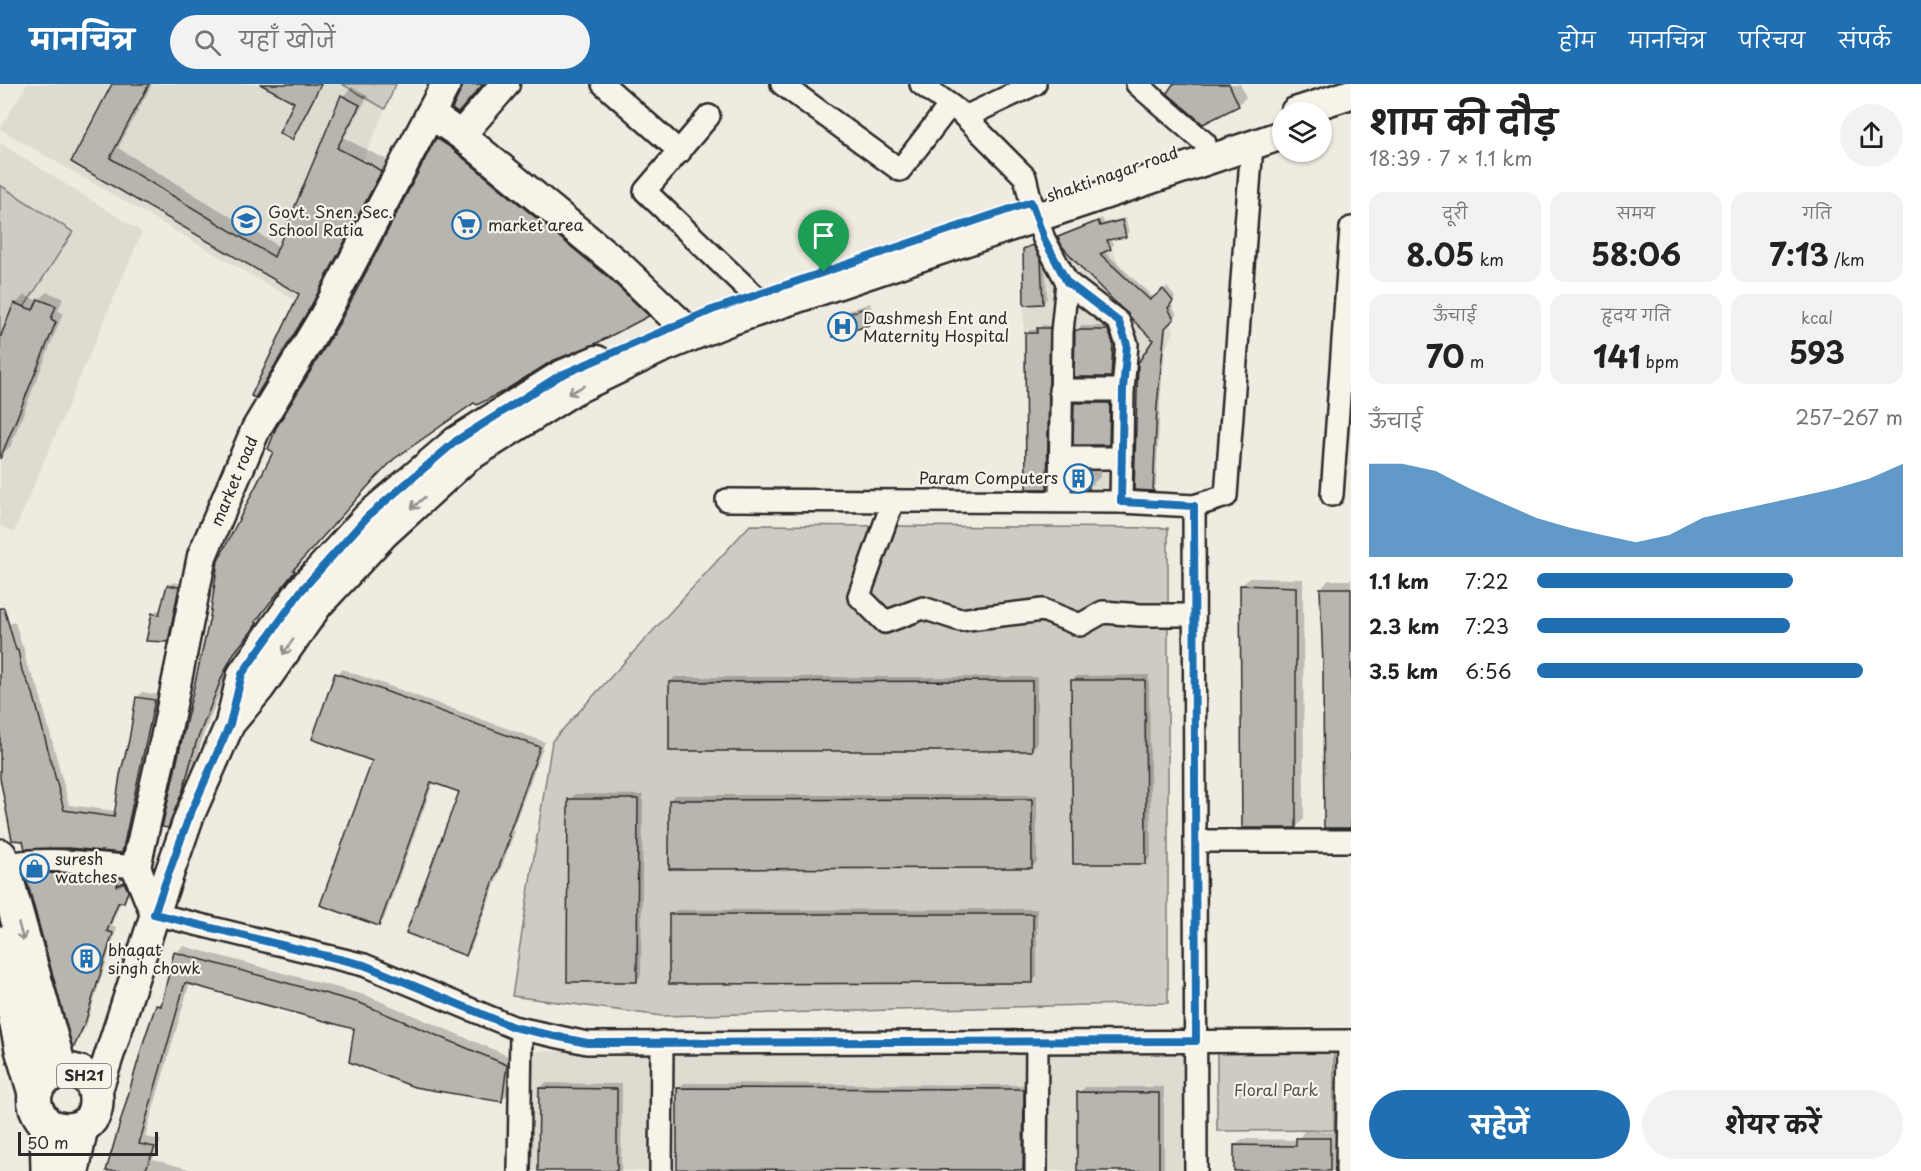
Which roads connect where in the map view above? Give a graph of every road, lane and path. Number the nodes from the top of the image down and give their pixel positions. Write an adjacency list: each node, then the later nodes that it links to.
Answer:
1 (446, 84): 12 (main road, market road)
2 (505, 84): 16 (main road)
3 (603, 84): 20 (street)
4 (782, 84): 10 (street)
5 (921, 84): 10 (street)
6 (1035, 84): 10 (street)
7 (1137, 84): 18 (street)
8 (1351, 94): 9 (main road)
9 (1326, 102)
10 (957, 111): 21 (street)
11 (1351, 111): 14 (main road)
12 (430, 114): 16 (main road); 40 (main road, market road)
13 (709, 116): 20 (street)
14 (1332, 118)
15 (1272, 120): 18 (main road, shakti nagar road)
16 (460, 135): 25 (main road)
17 (1272, 138): 19 (main road)
18 (1205, 143): 21 (main road, shakti nagar road)
19 (1252, 145): 21 (main road); 35 (street)
20 (680, 152): 24 (street)
21 (1034, 210): 23 (street); 24 (main road, shakti nagar road); 25 (main road)
22 (1351, 228): 30 (street)
23 (1067, 282): 26 (street); 27 (street)
24 (755, 296): 25 (main road, shakti nagar road)
25 (686, 331): 41 (main road, shakti nagar road)
26 (1060, 390): 27 (street); 28 (street)
27 (1123, 390): 29 (street)
28 (1060, 458): 29 (street); 33 (street)
29 (1122, 458): 34 (street)
30 (1332, 495)
31 (727, 500): 32 (street)
32 (893, 501): 33 (street); 36 (street)
33 (1060, 501): 34 (street)
34 (1121, 502): 35 (street)
35 (1194, 506): 36 (street)
36 (1194, 615): 37 (street)
37 (1195, 841): 38 (street); 45 (street)
38 (1351, 841)
39 (1, 860): 40 (street); 49 (main road, SH21, one-way to 49)
40 (136, 867): 41 (main road)
41 (154, 914): 44 (street); 49 (main road, shakti nagar road)
42 (0, 943): 43 (main road, SH21)
43 (3, 977): 50 (main road, SH21)
44 (521, 1029): 47 (street); 55 (street)
45 (1196, 1041): 46 (street); 48 (street); 58 (street)
46 (1350, 1041): 59 (street)
47 (662, 1042): 48 (street); 56 (street)
48 (1037, 1042): 57 (street)
49 (80, 1080): 50 (main road, SH21); 52 (main road, SH21)
50 (35, 1093): 51 (main road, SH21)
51 (47, 1125): 52 (main road); 53 (main road, SH21)
52 (81, 1127): 54 (main road, SH21)
53 (48, 1171)
54 (72, 1171)
55 (519, 1171)
56 (661, 1171)
57 (1036, 1171)
58 (1196, 1171)
59 (1347, 1171)

